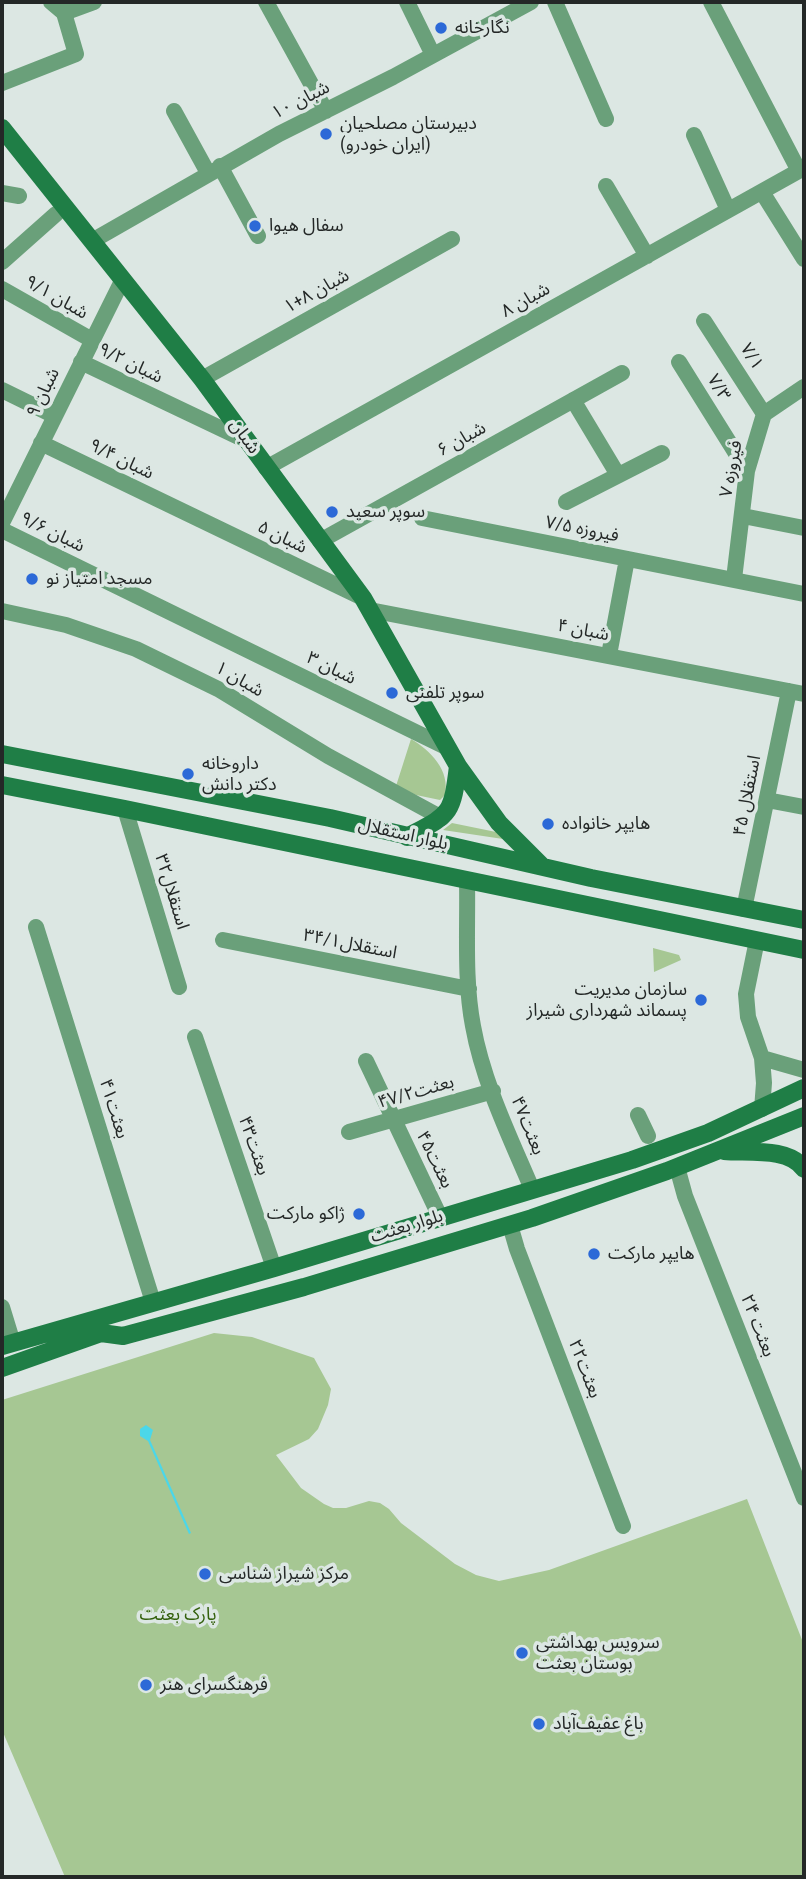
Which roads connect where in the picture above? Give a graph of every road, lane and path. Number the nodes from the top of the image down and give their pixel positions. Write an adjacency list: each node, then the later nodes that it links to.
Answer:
1 (94, 2): 7 (street)
2 (266, 2): 11 (street)
3 (407, 2): 8 (street)
4 (531, 2): 8 (street, ۱۰ شبان)
5 (555, 2): 12 (street)
6 (710, 2): 16 (street)
7 (57, 7): 9 (street)
8 (433, 55): 11 (street, ۱۰ شبان)
9 (2, 83)
10 (174, 111): 15 (street)
11 (326, 111): 15 (street, ۱۰ شبان)
12 (606, 120)
13 (2, 128): 25 (main road, شبان)
14 (694, 135): 21 (street)
15 (214, 170): 23 (street); 25 (street, ۱۰ شبان)
16 (801, 170): 19 (street, ۸ شبان)
17 (607, 186): 26 (street)
18 (2, 192): 20 (street)
19 (762, 192): 21 (street, ۸ شبان); 27 (street)
20 (19, 196)
21 (729, 210): 26 (street, ۸ شبان)
22 (56, 214): 28 (street)
23 (258, 236)
24 (452, 239): 36 (street, ۱+۸ شبان)
25 (92, 241): 29 (main road, شبان)
26 (647, 256): 45 (street, ۸ شبان)
27 (804, 259)
28 (3, 260)
29 (122, 281): 32 (street, ۹ شبان); 36 (main road, شبان)
30 (2, 289): 32 (street, ۹/۱ شبان)
31 (705, 321): 40 (street, ۷/۱)
32 (92, 340): 33 (street, ۹ شبان)
33 (81, 362): 41 (street, ۹ شبان); 42 (street, ۹/۲ شبان)
34 (679, 362): 46 (street, ۷/۳)
35 (622, 373): 39 (street, ۶ شبان)
36 (202, 379): 42 (main road, شبان)
37 (804, 387): 40 (street)
38 (2, 390): 41 (street)
39 (573, 400): 47 (street); 56 (street, ۶ شبان)
40 (764, 414): 46 (street, ۷ فیروزه)
41 (55, 416): 43 (street, ۹ شبان)
42 (245, 440): 45 (main road, شبان)
43 (41, 443): 48 (street, ۹ شبان); 50 (street, ۹/۴ شبان)
44 (662, 453): 47 (street)
45 (266, 468): 56 (main road, شبان)
46 (747, 471): 51 (street, ۷ فیروزه)
47 (618, 475): 49 (street)
48 (9, 492): 53 (street, ۹ شبان)
49 (566, 502)
50 (184, 512): 60 (street, ۵ شبان)
51 (743, 516): 54 (street); 58 (street, ۷ فیروزه)
52 (422, 517): 57 (street, ۷/۵ فیروزه)
53 (2, 523)
54 (804, 528)
55 (2, 530): 62 (street, ۹/۶ شبان)
56 (320, 541): 60 (main road, شبان)
57 (626, 559): 58 (street, ۷/۵ فیروزه); 63 (street)
58 (734, 579): 59 (street, ۷/۵ فیروزه)
59 (804, 594)
60 (367, 604): 63 (street, ۴ شبان); 65 (main road, شبان)
61 (2, 611): 73 (street, ۱ شبان)
62 (198, 625): 65 (street, ۳ شبان)
63 (609, 655): 64 (street, ۴ شبان)
64 (797, 692): 70 (street, ۴۵ استقلال)
65 (446, 747): 67 (main road, شبان)
66 (2, 754): 69 (main road, بلوار استقلال)
67 (458, 766): 73 (main road); 76 (main road, شبان)
68 (2, 785): 72 (main road, بلوار استقلال)
69 (204, 793): 74 (main road); 75 (main road, بلوار استقلال)
70 (767, 800): 71 (street); 79 (street, ۴۵ استقلال)
71 (804, 807)
72 (125, 809): 74 (main road, بلوار استقلال); 86 (street, استقلال۳۲)
73 (442, 818): 75 (main road)
74 (194, 824): 77 (main road, بلوار استقلال)
75 (407, 837): 76 (main road, بلوار استقلال)
76 (542, 866): 78 (main road, بلوار استقلال)
77 (467, 880): 80 (main road, بلوار استقلال); 87 (street, بعثت۴۷)
78 (639, 887): 79 (main road, بلوار استقلال); 80 (main road)
79 (744, 909): 81 (main road, بلوار استقلال)
80 (634, 915): 84 (main road, بلوار استقلال)
81 (804, 920)
82 (36, 927): 107 (street, بعثت۴۱)
83 (223, 940): 87 (street, استقلال۳۴/۱)
84 (757, 940): 85 (main road, بلوار استقلال); 89 (street)
85 (804, 950)
86 (179, 987)
87 (469, 989): 92 (street, بعثت۴۷)
88 (195, 1037): 106 (street, بعثت۴۳)
89 (762, 1058): 91 (street); 94 (street)
90 (366, 1061): 97 (street, بعثت۴۵)
91 (804, 1070)
92 (490, 1084): 97 (street, بعثت۴۷/۲); 103 (street, بعثت۴۷)
93 (804, 1088): 94 (main road, بلوار بعثت)
94 (762, 1108): 103 (main road, بلوار بعثت)
95 (638, 1115): 99 (street)
96 (804, 1116): 100 (main road, بلوار بعثت)
97 (393, 1119): 98 (street, بعثت۴۷/۲); 104 (street, بعثت۴۵)
98 (349, 1132)
99 (648, 1136)
100 (720, 1151): 101 (main road, بلوار بعثت); 102 (main road)
101 (677, 1167): 105 (main road, بلوار بعثت); 111 (street, بعثت ۲۴)
102 (804, 1169)
103 (532, 1189): 104 (main road, بلوار بعثت)
104 (440, 1217): 106 (main road, بلوار بعثت)
105 (510, 1225): 110 (main road, بلوار بعثت); 112 (street, بعثت۲۲)
106 (274, 1268): 107 (main road, بلوار بعثت)
107 (153, 1302): 109 (main road, بلوار بعثت)
108 (2, 1307): 109 (street)
109 (8, 1344)
110 (2, 1368)
111 (804, 1498)
112 (623, 1526)

